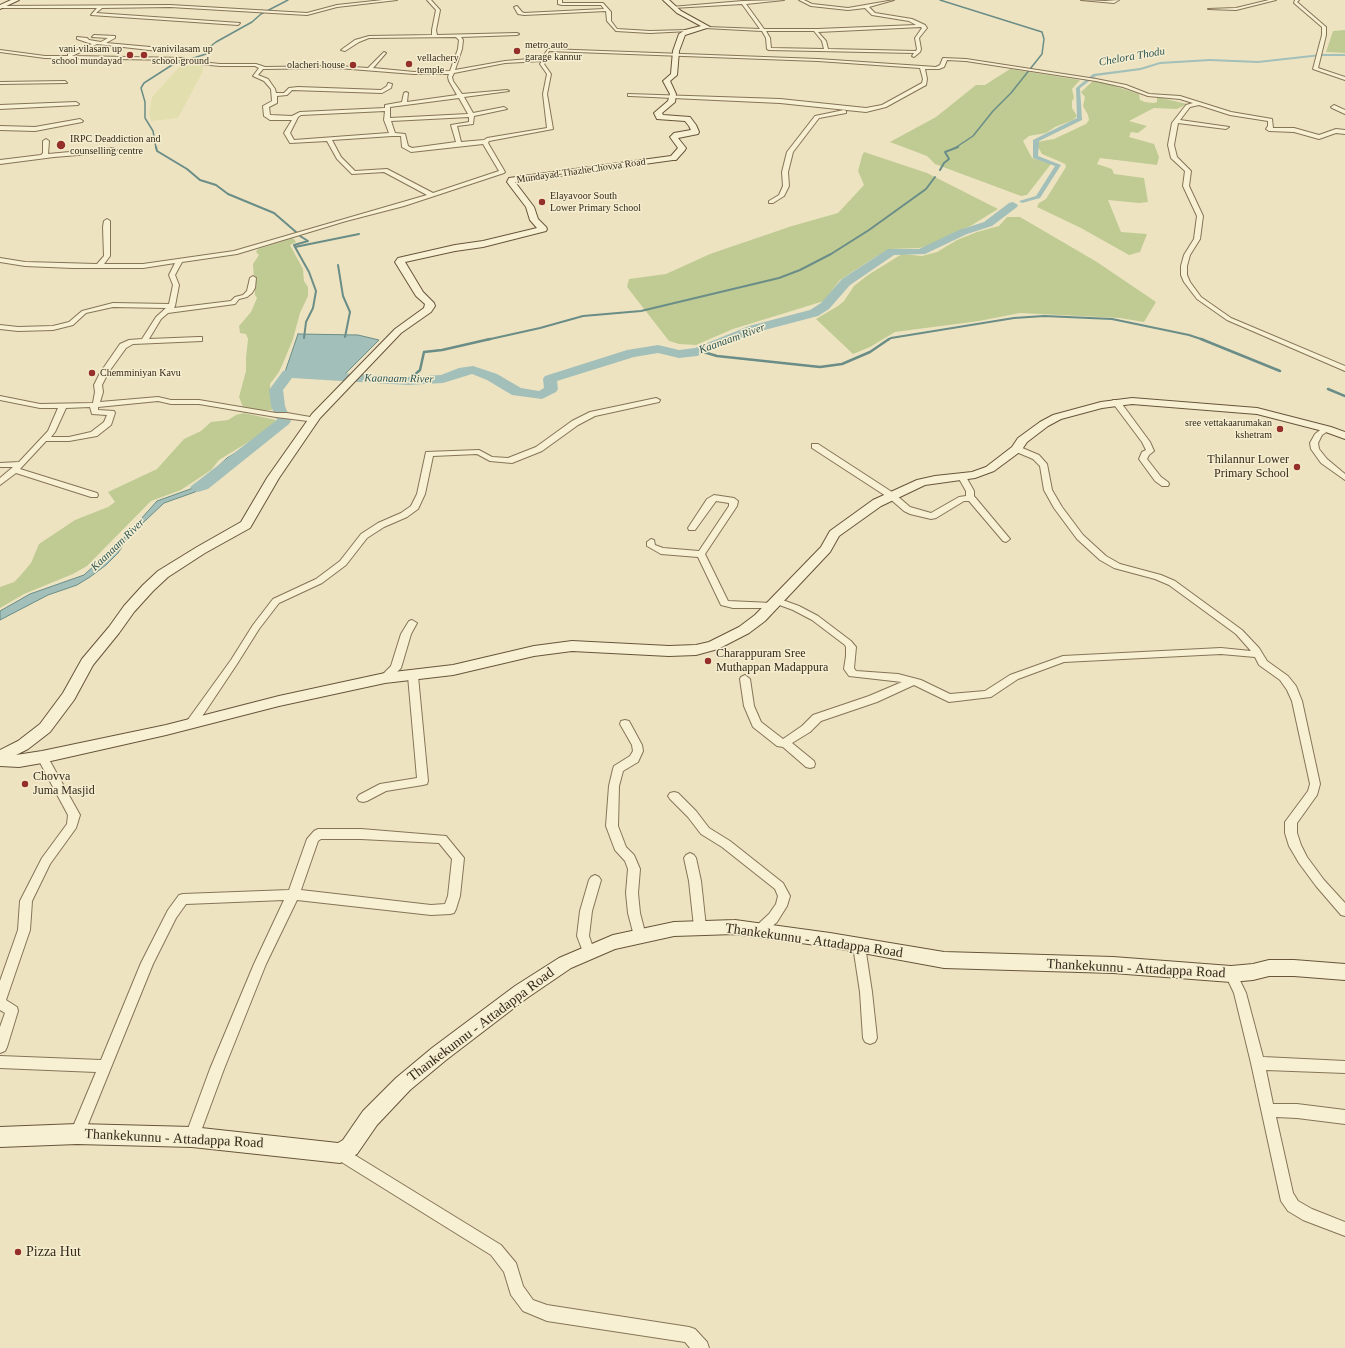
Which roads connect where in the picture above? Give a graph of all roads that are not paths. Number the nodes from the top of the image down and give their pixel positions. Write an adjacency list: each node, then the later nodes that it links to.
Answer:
1 (16, 0): 18 (main road)
2 (147, 0): 16 (street)
3 (395, 0): 16 (street)
4 (429, 0): 31 (street)
5 (560, 0): 22 (street)
6 (666, 0): 17 (main road)
7 (782, 0): 14 (street)
8 (801, 0): 20 (street)
9 (892, 0): 20 (street)
10 (1083, 0): 11 (street)
11 (1117, 0)
12 (1274, 0): 21 (street)
13 (1297, 0): 52 (street)
14 (743, 2): 17 (street); 26 (street)
15 (102, 6): 16 (street); 18 (street); 23 (street)
16 (137, 6)
17 (673, 6): 25 (main road)
18 (0, 7)
19 (516, 7): 22 (street)
20 (866, 7): 24 (street)
21 (1210, 9)
22 (607, 10): 28 (street)
23 (238, 24)
24 (923, 26): 27 (street); 41 (street)
25 (707, 28): 26 (street); 28 (main road)
26 (763, 30): 27 (street); 35 (street)
27 (818, 30): 36 (street)
28 (687, 31): 42 (main road)
29 (517, 34): 32 (street)
30 (94, 36): 34 (street)
31 (436, 36): 32 (street); 38 (street)
32 (457, 36): 50 (street)
33 (79, 38): 34 (street)
34 (99, 43): 37 (street); 44 (street)
35 (768, 49): 36 (street); 43 (street)
36 (826, 49): 41 (street)
37 (181, 50)
38 (343, 50)
39 (0, 51): 44 (street)
40 (384, 52): 49 (street)
41 (918, 52): 46 (street)
42 (676, 54): 43 (street); 45 (street); 61 (main road)
43 (764, 57): 46 (street)
44 (62, 58): 48 (street)
45 (544, 59): 50 (street); 82 (street)
46 (912, 66): 47 (street)
47 (922, 66): 64 (street); 69 (street)
48 (261, 68): 49 (street); 58 (street)
49 (370, 69): 50 (street)
50 (453, 72): 60 (street)
51 (5, 77): 54 (street)
52 (1345, 79)
53 (65, 82): 54 (street)
54 (0, 83)
55 (390, 84): 58 (street)
56 (507, 91): 60 (street)
57 (406, 93): 63 (street)
58 (274, 95): 72 (street)
59 (630, 95): 61 (street)
60 (460, 96): 63 (street); 71 (street)
61 (672, 97): 69 (street); 88 (main road, Mundayad-ThazheChovva Road)
62 (76, 104): 65 (street)
63 (404, 104): 67 (street)
64 (1198, 104): 75 (street); 78 (street)
65 (0, 107)
66 (1334, 107): 70 (street)
67 (386, 109): 72 (street); 73 (street)
68 (504, 109): 71 (street)
69 (866, 110): 90 (street)
70 (1345, 112)
71 (471, 115): 73 (street); 83 (street)
72 (294, 117): 81 (street)
73 (387, 120): 79 (street)
74 (80, 121): 77 (street)
75 (1178, 121): 76 (street); 100 (street)
76 (1226, 127)
77 (0, 128)
78 (1345, 132)
79 (392, 134): 81 (street); 83 (street)
80 (46, 140): 85 (street)
81 (329, 140): 89 (street)
82 (485, 142): 83 (street); 87 (street)
83 (459, 144)
84 (114, 150): 85 (street)
85 (43, 156): 86 (street)
86 (0, 162)
87 (502, 172): 88 (street); 89 (street)
88 (512, 180): 106 (main road, Mundayad-ThazheChovva Road)
89 (432, 195): 93 (street)
90 (771, 202)
91 (107, 221): 94 (street)
92 (0, 260): 94 (street)
93 (180, 261): 94 (street); 96 (street)
94 (99, 266)
95 (253, 278): 96 (street)
96 (169, 308): 97 (street); 99 (street)
97 (0, 327)
98 (199, 339): 99 (street)
99 (144, 341): 104 (street)
100 (1345, 369)
101 (0, 398): 105 (street)
102 (656, 400): 132 (street)
103 (1116, 402): 107 (main road); 111 (main road); 117 (street)
104 (95, 405): 105 (street); 106 (street); 109 (street)
105 (62, 406): 109 (street)
106 (313, 420): 136 (main road, Mundayad-ThazheChovva Road)
107 (1326, 429): 108 (main road); 115 (street)
108 (1345, 436)
109 (44, 439): 113 (street)
110 (815, 446): 119 (street)
111 (1017, 448): 114 (main road); 143 (street)
112 (0, 465): 113 (street)
113 (18, 467): 116 (street); 118 (street)
114 (962, 477): 119 (main road); 120 (street)
115 (1345, 478)
116 (0, 482)
117 (1165, 484)
118 (94, 495)
119 (892, 496): 120 (street); 125 (main road)
120 (970, 497): 122 (street)
121 (692, 528): 124 (street)
122 (1006, 539)
123 (651, 542): 124 (street)
124 (701, 554): 125 (street)
125 (774, 603): 128 (main road); 131 (street)
126 (412, 623): 129 (street)
127 (1252, 654): 131 (street)
128 (413, 676): 129 (main road); 139 (street)
129 (384, 678): 132 (main road)
130 (745, 678): 134 (street)
131 (913, 681): 134 (street)
132 (191, 724): 135 (main road)
133 (625, 724): 146 (street)
134 (785, 743): 137 (street)
135 (42, 757): 136 (main road); 151 (street)
136 (0, 759)
137 (810, 764)
138 (674, 796): 145 (street)
139 (363, 798)
140 (690, 858): 144 (street)
141 (595, 880): 148 (street)
142 (293, 895): 142 (street); 157 (street); 163 (street)
143 (1345, 910)
144 (700, 927): 145 (main road, Thankekunnu - Attadappa Road); 146 (main road, Thankekunnu - Attadappa Road)
145 (760, 930): 147 (main road, Thankekunnu - Attadappa Road)
146 (640, 936): 148 (main road, Thankekunnu - Attadappa Road)
147 (859, 946): 150 (main road, Thankekunnu - Attadappa Road); 153 (street)
148 (589, 953): 164 (main road, Thankekunnu - Attadappa Road)
149 (1345, 972): 150 (main road, Thankekunnu - Attadappa Road)
150 (1231, 974): 156 (street)
151 (0, 999)
152 (0, 1003): 154 (street)
153 (870, 1038)
154 (0, 1048)
155 (0, 1062): 157 (street)
156 (1258, 1062): 158 (street); 159 (street)
157 (105, 1066): 161 (street)
158 (1345, 1067)
159 (1268, 1110): 160 (street); 165 (street)
160 (1345, 1117)
161 (77, 1134): 162 (main road, Thankekunnu - Attadappa Road); 163 (main road, Thankekunnu - Attadappa Road)
162 (0, 1137)
163 (192, 1137): 164 (main road, Thankekunnu - Attadappa Road)
164 (340, 1153): 166 (street)
165 (1345, 1229)
166 (701, 1348)

